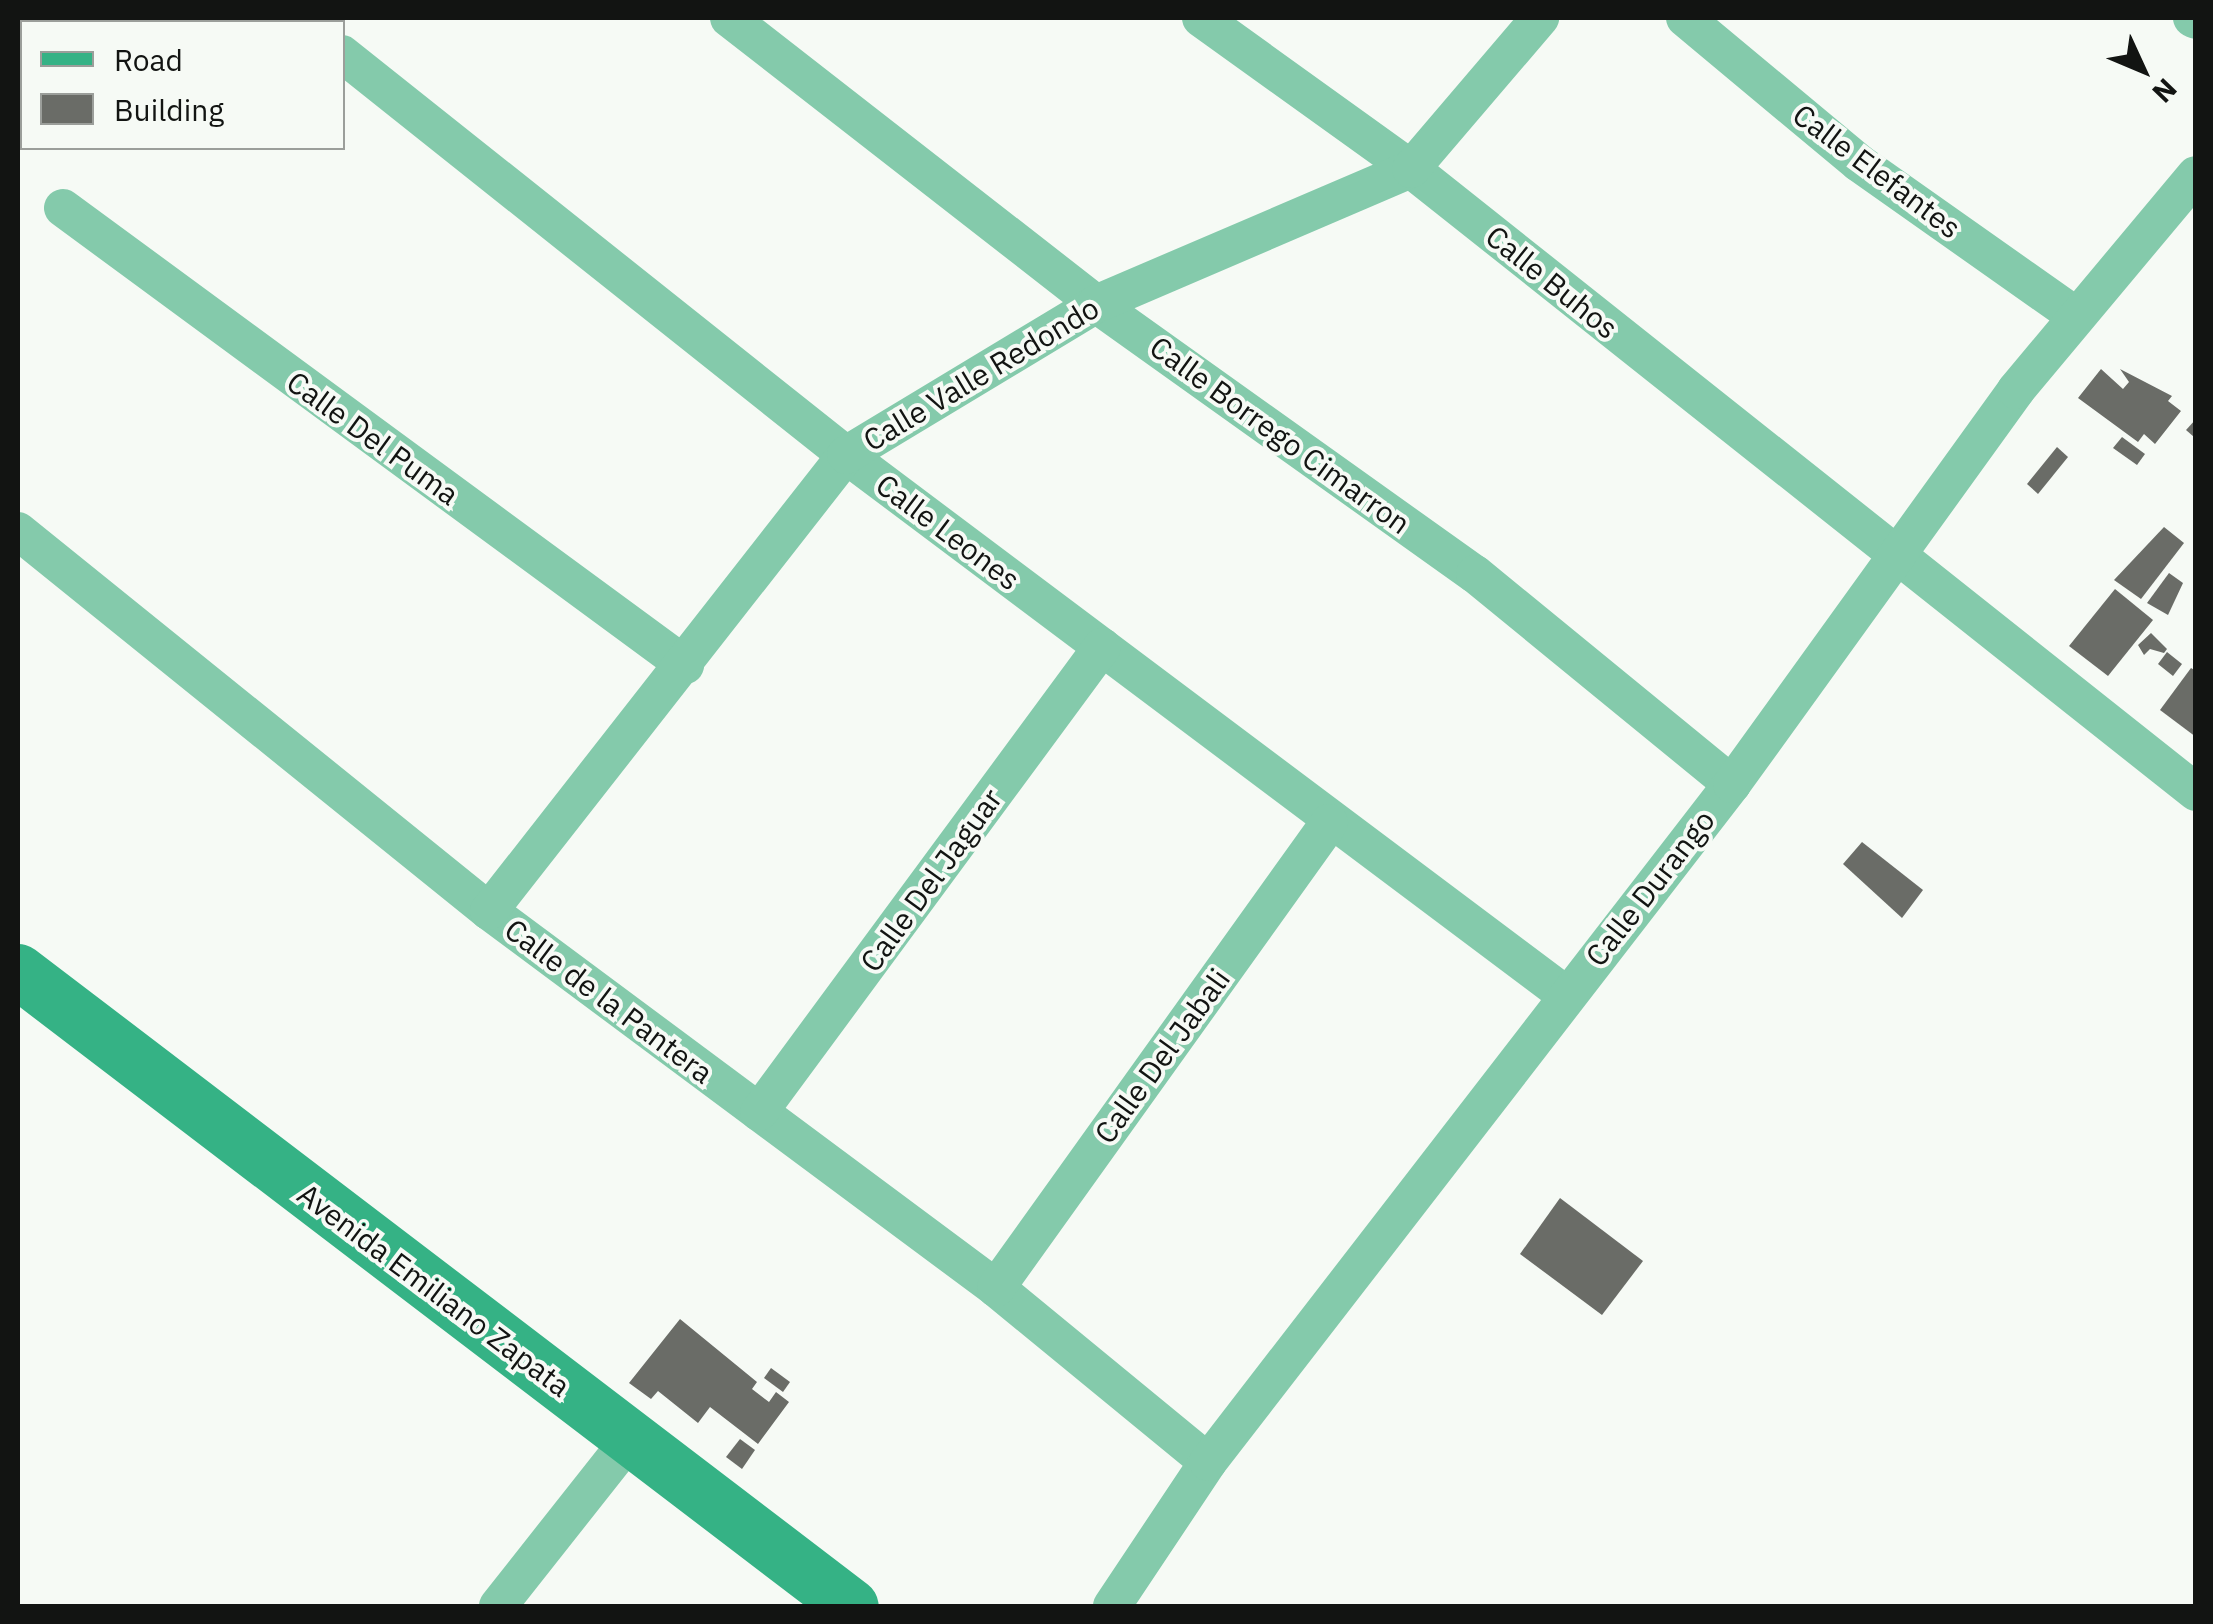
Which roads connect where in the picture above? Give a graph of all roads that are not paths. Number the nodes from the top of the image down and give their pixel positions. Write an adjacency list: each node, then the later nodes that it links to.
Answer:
1 (729, 18): 9 (street, Calle Borrego Cimarron)
2 (1201, 18): 6 (street, Calle Buhos)
3 (1540, 18): 6 (street, Calle Valle Redondo)
4 (1685, 18): 10 (street, Calle Elefantes)
5 (345, 56): 11 (street, Calle Leones)
6 (1411, 168): 9 (street, Calle Valle Redondo); 13 (street, Calle Buhos)
7 (2193, 183): 10 (street, Calle Durango)
8 (63, 208): 15 (street, Calle Del Puma)
9 (1096, 304): 11 (street, Calle Valle Redondo); 16 (street, Calle Borrego Cimarron)
10 (2076, 316): 13 (street, Calle Durango)
11 (846, 455): 14 (street, Calle Leones); 15 (street, Calle Valle Redondo)
12 (18, 531): 19 (street, Calle de la Pantera)
13 (1894, 557): 16 (street, Calle Durango); 17 (street, Calle Buhos)
14 (1102, 647): 18 (street, Calle Leones); 22 (street, Calle Del Jaguar)
15 (685, 665): 19 (street, Calle Valle Redondo)
16 (1732, 784): 21 (street, Calle Durango)
17 (2196, 792)
18 (1329, 823): 21 (street, Calle Leones); 23 (street, Calle Del Jabali)
19 (489, 911): 22 (street, Calle de la Pantera)
20 (18, 971): 24 (main road, Avenida Emiliano Zapata)
21 (1566, 994): 25 (street, Calle Durango)
22 (759, 1112): 23 (street, Calle de la Pantera)
23 (996, 1288): 25 (street, Calle de la Pantera)
24 (629, 1440): 26 (street); 27 (main road, Avenida Emiliano Zapata)
25 (1208, 1462): 28 (street, Calle Durango)
26 (498, 1606)
27 (851, 1606)
28 (1112, 1606)

